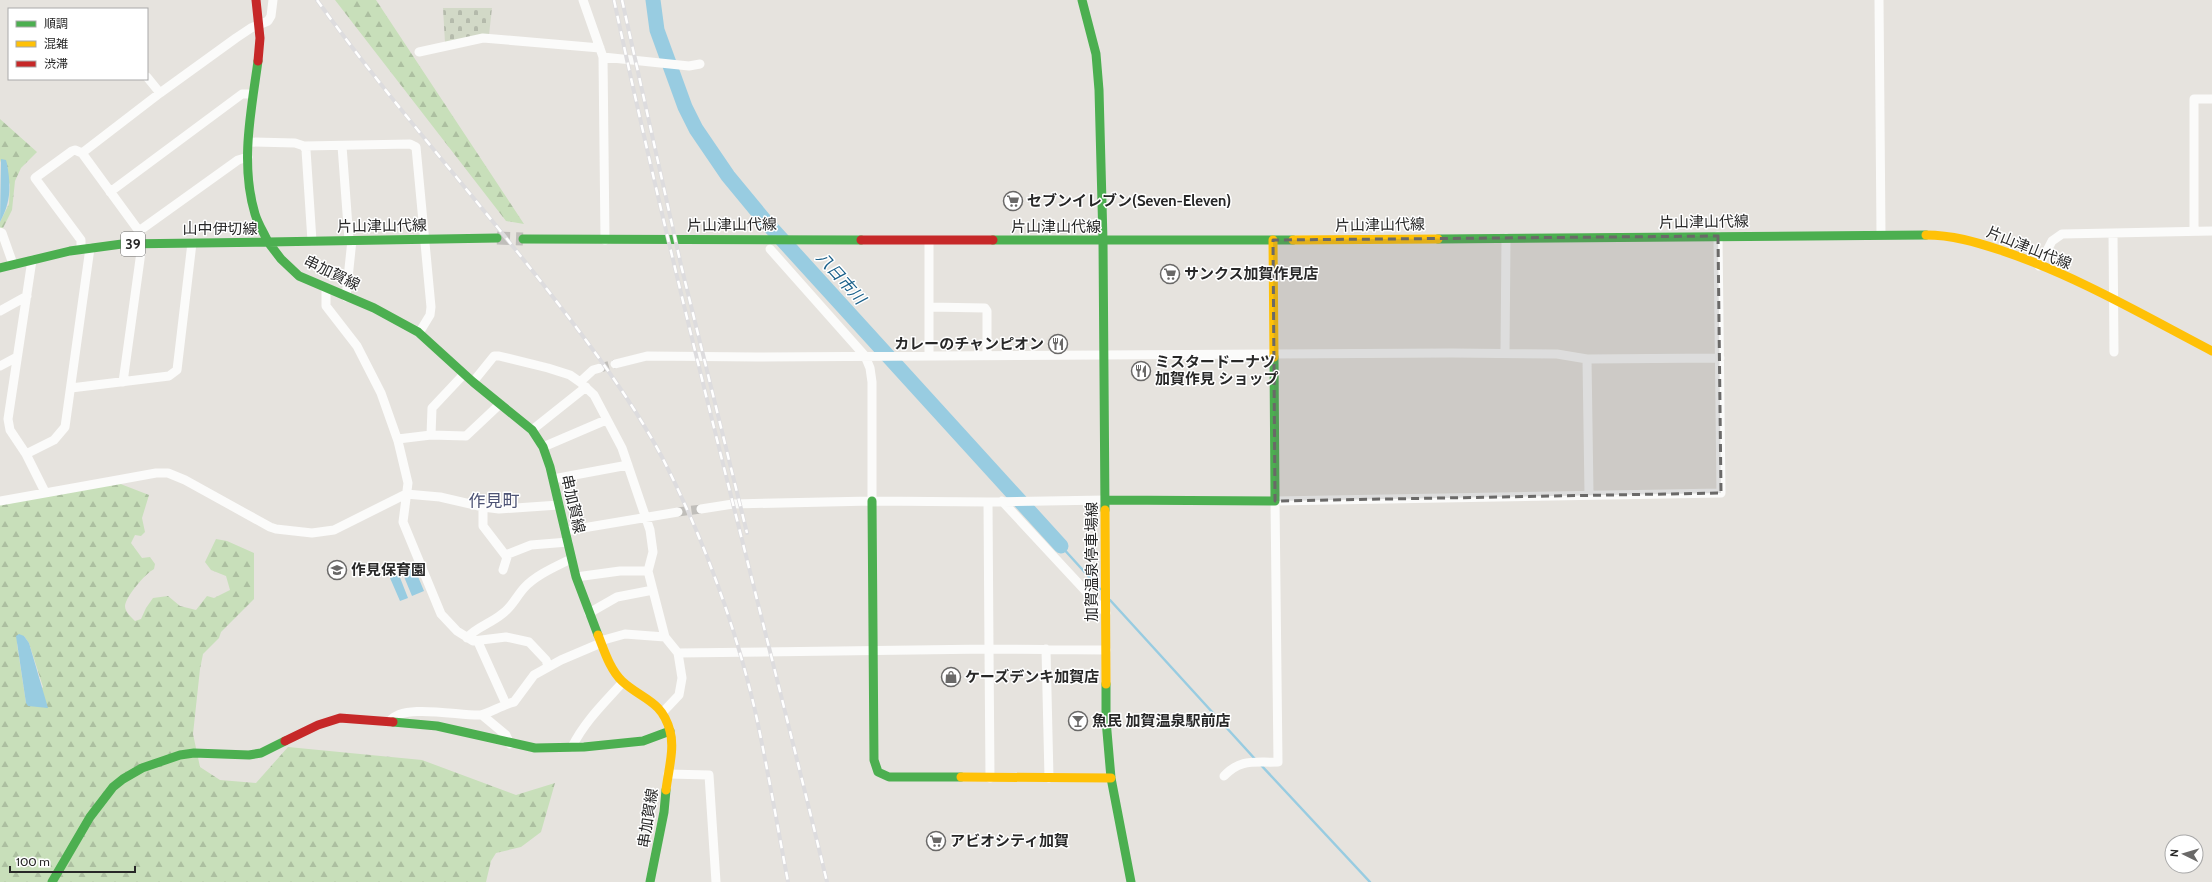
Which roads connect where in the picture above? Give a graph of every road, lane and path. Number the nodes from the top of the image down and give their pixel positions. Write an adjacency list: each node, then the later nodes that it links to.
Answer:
1 (256, 0): 6 (main road, 山中伊切線)
2 (273, 0): 6 (street)
3 (582, 0): 7 (street)
4 (1082, 0): 37 (main road, 加賀温泉停車場線)
5 (1879, 0): 26 (street)
6 (260, 25): 12 (street); 13 (main road, 山中伊切線)
7 (600, 48): 8 (street); 9 (street)
8 (419, 52)
9 (603, 57): 10 (street); 33 (street)
10 (700, 64)
11 (148, 78): 12 (street)
12 (160, 93): 18 (street)
13 (252, 94): 15 (main road, 山中伊切線); 20 (street)
14 (2212, 100): 22 (street)
15 (249, 142): 16 (street); 19 (main road, 山中伊切線)
16 (304, 146): 17 (street); 35 (street)
17 (342, 146): 31 (street); 32 (street)
18 (82, 154): 20 (street); 41 (street)
19 (248, 158): 21 (street); 38 (main road, 山中伊切線)
20 (110, 192): 21 (street)
21 (139, 231): 39 (street)
22 (2194, 231): 23 (street); 25 (street)
23 (2212, 231)
24 (0, 232): 44 (street)
25 (2113, 233): 45 (street); 50 (street)
26 (1881, 234): 27 (main road, 片山津山代線); 45 (main road, 片山津山代線)
27 (1718, 236): 30 (main road, 片山津山代線); 63 (street)
28 (497, 238): 31 (main road, 片山津山代線)
29 (523, 238): 33 (main road, 片山津山代線)
30 (1506, 238): 34 (main road, 片山津山代線); 56 (street)
31 (424, 239): 32 (main road, 片山津山代線); 53 (street)
32 (350, 240): 35 (main road, 片山津山代線); 49 (street)
33 (605, 240): 36 (main road, 片山津山代線)
34 (1273, 240): 37 (main road, 片山津山代線); 57 (main road)
35 (312, 241): 38 (main road, 片山津山代線)
36 (929, 241): 37 (main road, 片山津山代線); 51 (street)
37 (1103, 241): 60 (main road, 加賀温泉停車場線)
38 (268, 242): 40 (main road, 山中伊切線 / 39); 47 (main road, 串加賀線)
39 (140, 243): 40 (main road, 山中伊切線 / 39); 41 (main road, 山中伊切線 / 39); 69 (street)
40 (192, 243): 69 (street)
41 (86, 248): 43 (main road, 山中伊切線 / 39); 72 (street)
42 (770, 249): 61 (street)
43 (32, 260): 44 (main road, 山中伊切線 / 39); 48 (street)
44 (13, 264): 46 (main road, 山中伊切線 / 39)
45 (2039, 266): 50 (main road, 片山津山代線)
46 (0, 268)
47 (326, 289): 49 (main road, 串加賀線); 77 (street)
48 (27, 296): 52 (street); 62 (street)
49 (346, 297): 53 (main road, 串加賀線)
50 (2114, 302): 54 (main road, 片山津山代線); 55 (street)
51 (929, 307): 58 (street); 59 (street)
52 (0, 311)
53 (419, 333): 68 (main road, 串加賀線)
54 (2212, 351)
55 (2114, 352)
56 (1505, 353): 57 (street); 64 (street)
57 (1274, 354): 60 (street); 89 (main road)
58 (929, 355): 59 (street); 61 (street)
59 (987, 355): 60 (street)
60 (1104, 355): 85 (main road, 加賀温泉停車場線)
61 (868, 356): 65 (street); 87 (street)
62 (17, 357): 66 (street); 79 (street)
63 (1720, 358): 64 (street); 84 (street)
64 (1587, 359): 84 (street)
65 (615, 364)
66 (0, 366)
67 (600, 368): 71 (street)
68 (464, 374): 70 (main road, 串加賀線); 76 (street)
69 (123, 382): 72 (street)
70 (473, 382): 71 (street); 73 (main road, 串加賀線)
71 (583, 384): 74 (street); 75 (street)
72 (71, 388): 79 (street)
73 (500, 404): 75 (main road, 串加賀線); 76 (street)
74 (606, 420): 78 (street); 80 (street)
75 (532, 430): 78 (main road, 串加賀線)
76 (431, 435): 77 (street)
77 (398, 439): 83 (street)
78 (543, 447): 81 (main road, 串加賀線)
79 (26, 454): 82 (street)
80 (628, 465): 81 (street); 95 (street)
81 (553, 479): 91 (main road, 串加賀線)
82 (46, 492): 83 (street); 86 (street)
83 (406, 494): 92 (street); 107 (street)
84 (1589, 494): 89 (street)
85 (1106, 500): 88 (street); 89 (main road); 104 (main road, 加賀温泉停車場線)
86 (0, 501)
87 (872, 501): 90 (street); 93 (street); 113 (main road)
88 (1004, 501): 90 (street); 104 (street)
89 (1275, 501): 125 (street)
90 (988, 502): 110 (street)
91 (560, 505): 92 (street); 96 (main road, 串加賀線)
92 (483, 507): 98 (street)
93 (701, 509)
94 (678, 512): 95 (street)
95 (647, 516): 96 (street); 101 (street)
96 (565, 531): 97 (main road, 串加賀線)
97 (568, 542): 98 (street); 99 (main road, 串加賀線)
98 (506, 556): 100 (street)
99 (571, 559): 102 (main road, 串加賀線); 107 (street)
100 (503, 570)
101 (648, 571): 102 (street); 103 (street)
102 (576, 577): 105 (main road, 串加賀線)
103 (653, 590): 105 (street); 106 (street)
104 (1106, 610): 112 (main road, 加賀温泉停車場線)
105 (589, 612): 109 (main road, 串加賀線)
106 (665, 637): 109 (street); 114 (street)
107 (467, 638): 108 (street)
108 (478, 642): 115 (street); 117 (street)
109 (600, 642): 115 (street); 116 (main road, 串加賀線)
110 (989, 649): 111 (street); 113 (street); 126 (street)
111 (1046, 649): 112 (street); 127 (street)
112 (1106, 650): 128 (main road, 加賀温泉停車場線)
113 (872, 651): 114 (street); 126 (main road)
114 (678, 653): 118 (street)
115 (548, 666): 117 (street)
116 (623, 682): 118 (main road, 串加賀線); 123 (street)
117 (506, 704): 119 (street)
118 (662, 713): 121 (main road, 串加賀線)
119 (482, 715): 120 (street); 122 (street)
120 (390, 721): 122 (main road); 129 (main road)
121 (670, 731): 123 (main road); 124 (main road, 串加賀線)
122 (510, 744): 123 (main road)
123 (572, 747)
124 (668, 774): 130 (main road, 串加賀線); 131 (street)
125 (1224, 776)
126 (990, 778): 127 (main road)
127 (1049, 778): 128 (main road)
128 (1111, 778): 132 (main road, 加賀温泉停車場線)
129 (52, 882)
130 (650, 882)
131 (716, 882)
132 (1131, 882)

